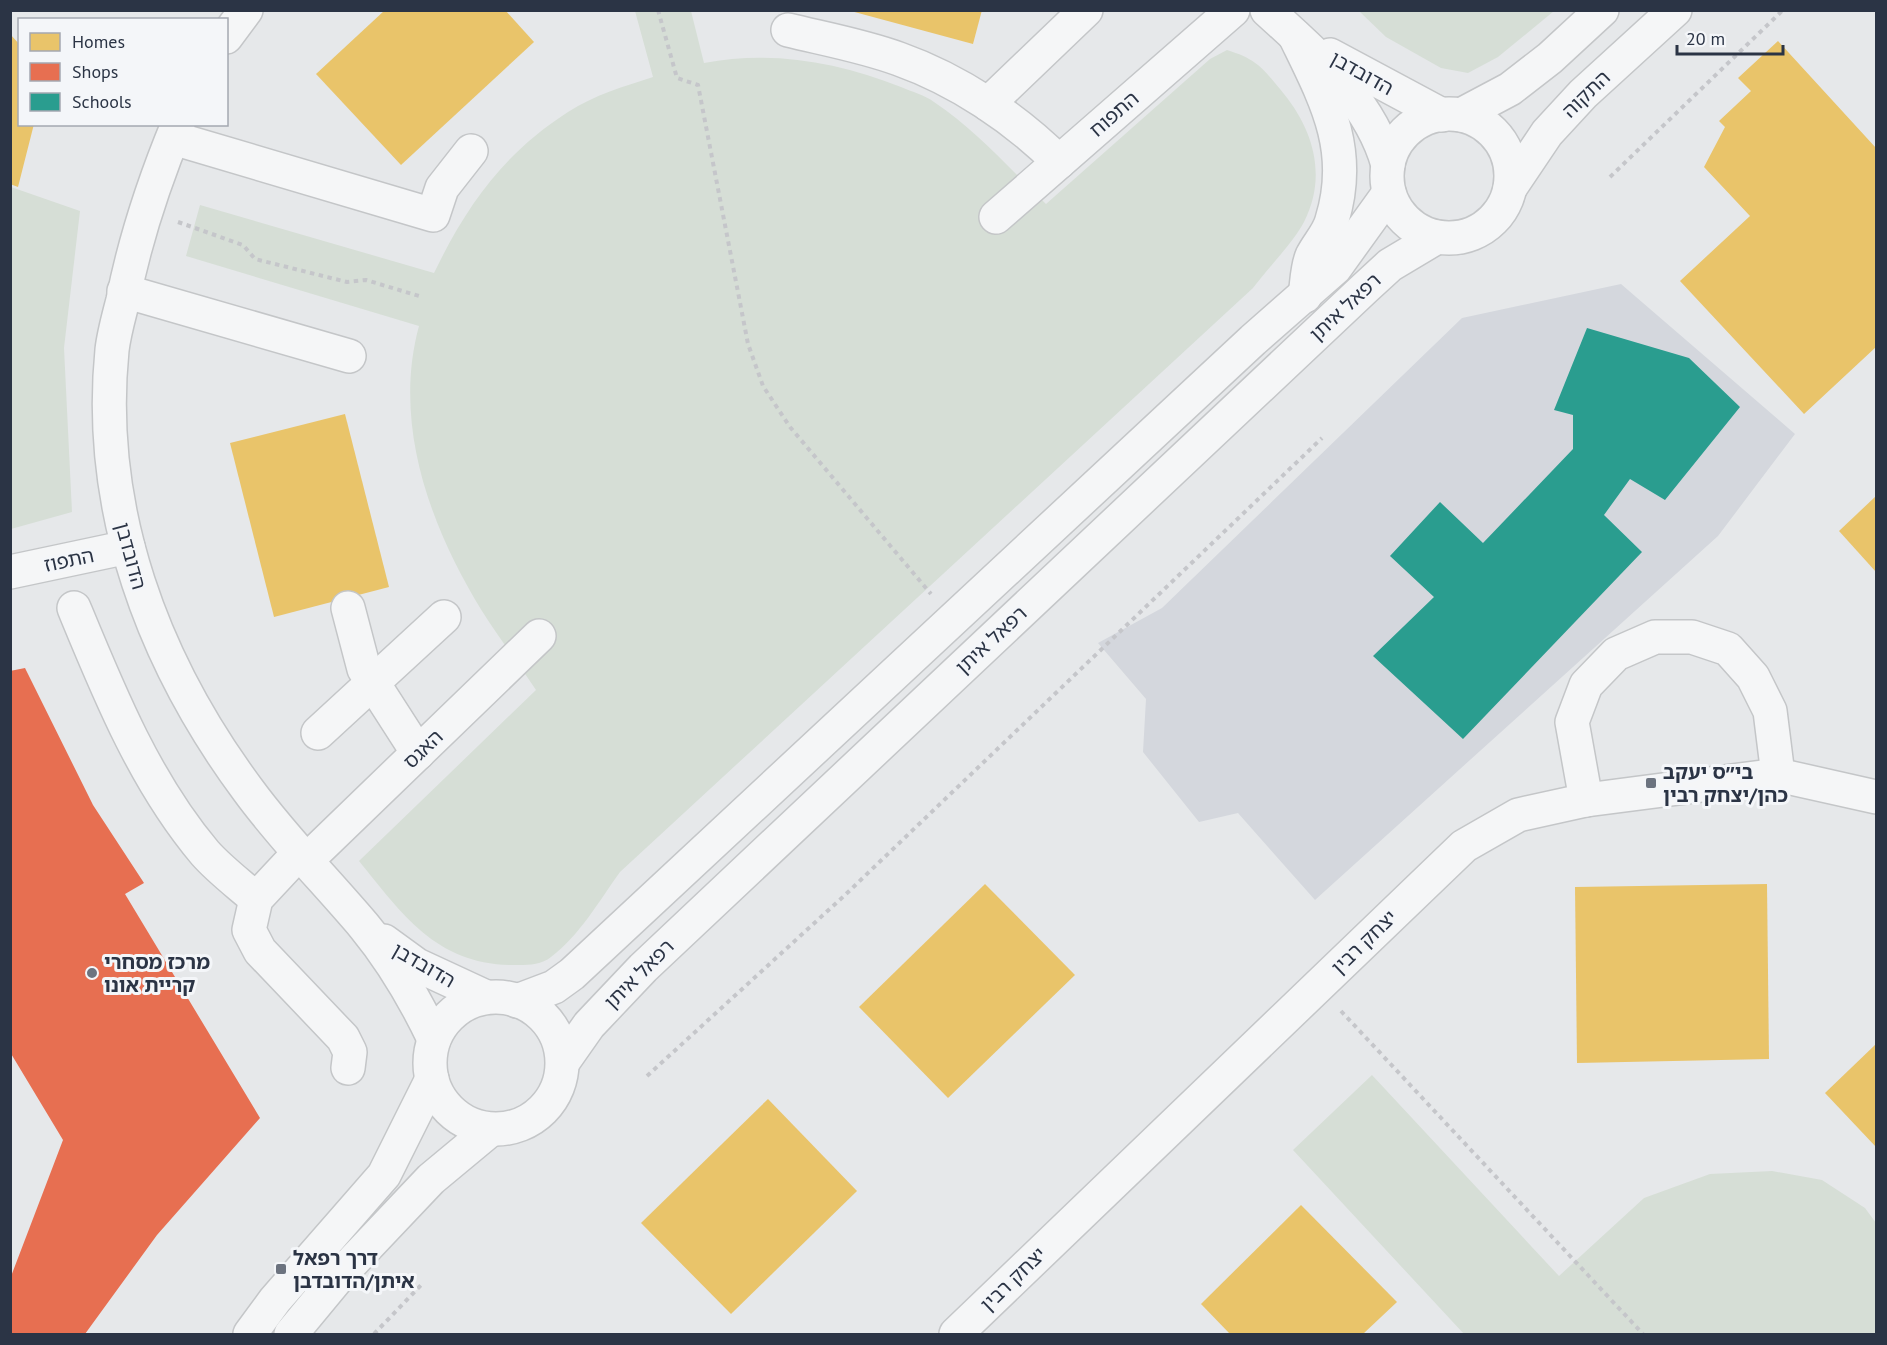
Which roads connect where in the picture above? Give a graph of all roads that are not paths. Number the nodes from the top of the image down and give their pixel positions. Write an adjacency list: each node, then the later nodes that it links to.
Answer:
1 (246, 10): 8 (street)
2 (1086, 10): 9 (street)
3 (1233, 10): 13 (street, התפוח)
4 (1602, 10): 10 (street)
5 (1675, 10): 15 (street, התקוה)
6 (1282, 25): 10 (street, הדובדבן); 14 (street, הדובדבן); 19 (street)
7 (788, 30): 9 (street)
8 (228, 34)
9 (988, 104): 13 (street)
10 (1451, 115): 14 (street); 15 (street)
11 (175, 131): 12 (street); 18 (street, הדובדבן)
12 (471, 151)
13 (1059, 162): 16 (street, התפוח)
14 (1389, 179): 17 (street); 19 (street, רפאל איתן)
15 (1510, 188): 17 (street)
16 (996, 217)
17 (1437, 237): 39 (street, רפאל איתן)
18 (124, 291): 20 (street); 21 (street, הדובדבן)
19 (1305, 296): 37 (street, רפאל איתן)
20 (349, 356)
21 (128, 547): 22 (street, התפוז); 33 (street, הדובדבן)
22 (10, 572)
23 (74, 608): 34 (street)
24 (348, 608): 27 (street)
25 (444, 617): 27 (street)
26 (539, 636): 29 (street, האגס)
27 (372, 682): 28 (street); 29 (street)
28 (318, 733)
29 (418, 753): 33 (street, האגס)
30 (1778, 775): 31 (street, יצחק רבין); 32 (street, יצחק רבין); 32 (street)
31 (1876, 797)
32 (1586, 800): 45 (street, יצחק רבין)
33 (302, 857): 34 (street, האגס); 35 (street, הדובדבן)
34 (256, 899): 40 (street)
35 (365, 928): 36 (street, הדובדבן); 38 (street, הדובדבן)
36 (486, 997): 37 (street); 38 (street)
37 (518, 1000): 39 (street)
38 (434, 1039): 41 (street)
39 (563, 1062): 42 (street)
40 (348, 1068)
41 (432, 1079): 42 (street); 43 (street)
42 (490, 1130): 44 (street)
43 (250, 1335)
44 (291, 1335)
45 (956, 1335)

